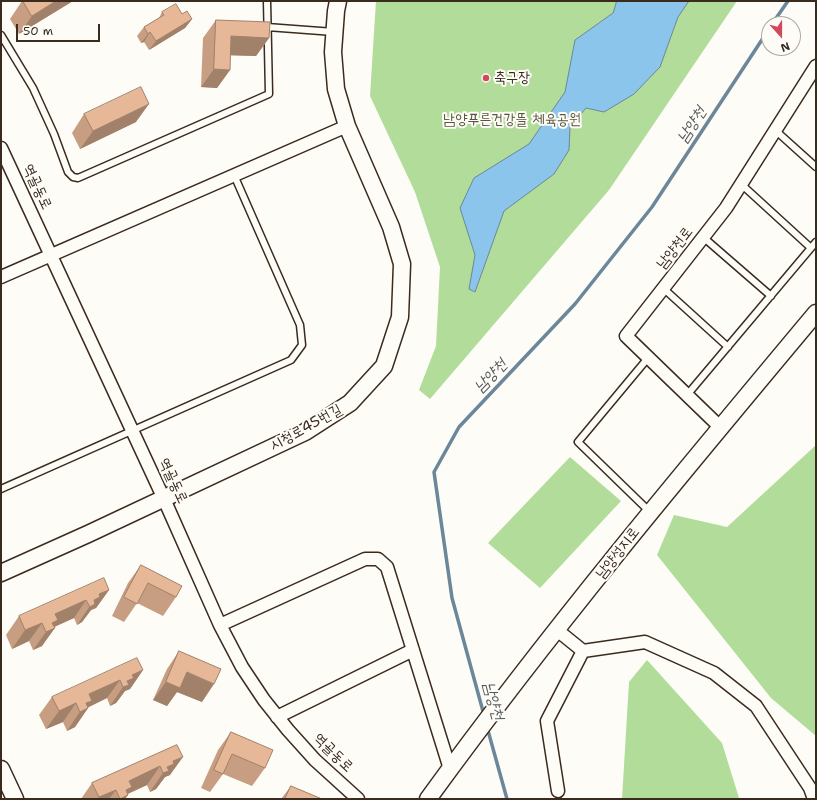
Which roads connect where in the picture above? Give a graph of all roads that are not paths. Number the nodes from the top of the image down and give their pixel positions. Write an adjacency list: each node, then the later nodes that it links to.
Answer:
1 (267, 1): 3 (lane)
2 (338, 1): 4 (street, 시청로45번길)
3 (267, 27): 4 (lane); 5 (lane)
4 (334, 32): 7 (street, 시청로45번길)
5 (1, 35)
6 (816, 66): 8 (street, 남양천로)
7 (347, 126): 11 (street); 27 (street, 시청로45번길)
8 (776, 130): 10 (lane); 12 (street, 남양천로)
9 (1, 148): 16 (street, 역골동로)
10 (816, 167)
11 (234, 175): 16 (street); 25 (lane)
12 (741, 184): 13 (street, 남양천로); 15 (lane)
13 (703, 237): 18 (street, 남양천로); 19 (lane)
14 (816, 242): 15 (lane)
15 (811, 248): 19 (lane)
16 (51, 255): 17 (street); 25 (street, 역골동로)
17 (1, 277)
18 (663, 288): 21 (lane); 22 (street, 남양천로)
19 (771, 296): 21 (lane)
20 (816, 313): 24 (street, 남양성지로)
21 (728, 347): 23 (lane)
22 (648, 358): 23 (street, 남양천로); 28 (lane)
23 (687, 395): 24 (street, 남양천로)
24 (720, 427): 28 (street, 남양성지로)
25 (131, 431): 26 (lane); 27 (street, 역골동로)
26 (1, 489)
27 (164, 499): 29 (street, 시청로45번길); 30 (street, 역골동로)
28 (650, 512): 31 (street, 남양성지로)
29 (1, 573)
30 (220, 625): 32 (street); 34 (street, 역골동로)
31 (557, 630): 33 (street); 35 (street, 남양성지로)
32 (413, 650): 34 (street); 35 (street)
33 (583, 652): 37 (street); 41 (street)
34 (277, 717): 39 (street, 역골동로)
35 (450, 769): 40 (street, 남양성지로)
36 (1, 770): 38 (street)
37 (558, 791)
38 (15, 799)
39 (358, 799)
40 (428, 799)
41 (814, 799)

